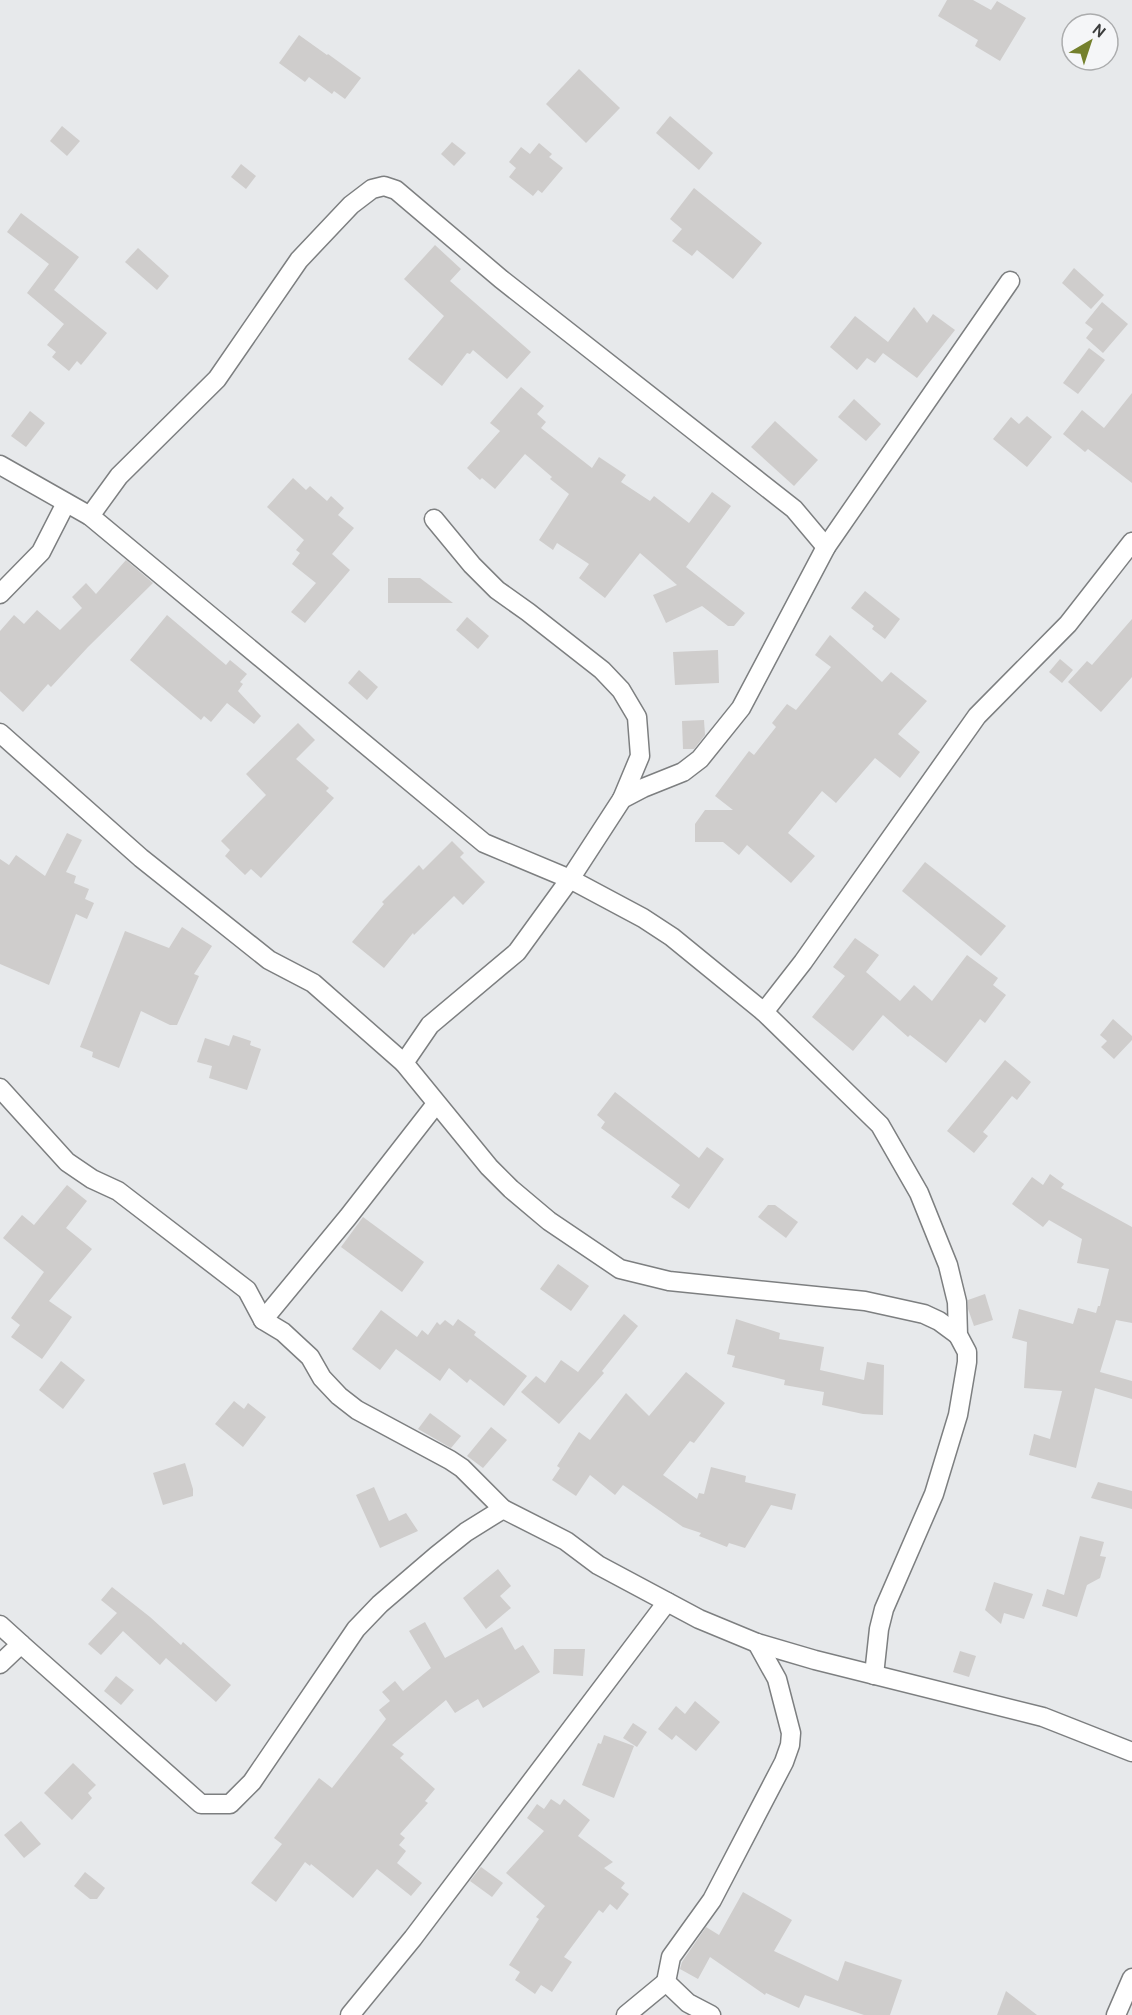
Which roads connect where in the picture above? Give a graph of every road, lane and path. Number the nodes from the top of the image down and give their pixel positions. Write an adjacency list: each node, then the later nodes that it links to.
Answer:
1 (1010, 281): 7 (street)
2 (0, 465): 3 (street)
3 (66, 503): 4 (street); 8 (street)
4 (90, 516): 7 (street); 11 (street)
5 (434, 519): 10 (street)
6 (1132, 542): 12 (street)
7 (826, 547): 10 (street)
8 (0, 594)
9 (0, 732): 13 (street)
10 (622, 800): 11 (street)
11 (570, 879): 12 (street); 13 (street)
12 (764, 1012): 17 (street)
13 (404, 1063): 15 (street)
14 (0, 1088): 16 (street)
15 (436, 1104): 16 (street); 17 (street)
16 (263, 1320): 18 (street)
17 (958, 1335): 25 (street)
18 (503, 1509): 19 (street); 21 (street)
19 (667, 1602): 22 (street); 30 (street)
20 (0, 1625): 21 (street)
21 (21, 1644): 24 (street)
22 (757, 1644): 23 (street); 26 (street)
23 (796, 1654): 25 (street); 26 (street)
24 (0, 1665)
25 (874, 1675): 27 (street)
26 (777, 1679): 29 (street)
27 (1132, 1752)
28 (1132, 1978): 33 (street)
29 (666, 1982): 31 (street); 32 (street)
30 (350, 2015)
31 (626, 2015)
32 (711, 2015)
33 (1116, 2015)

